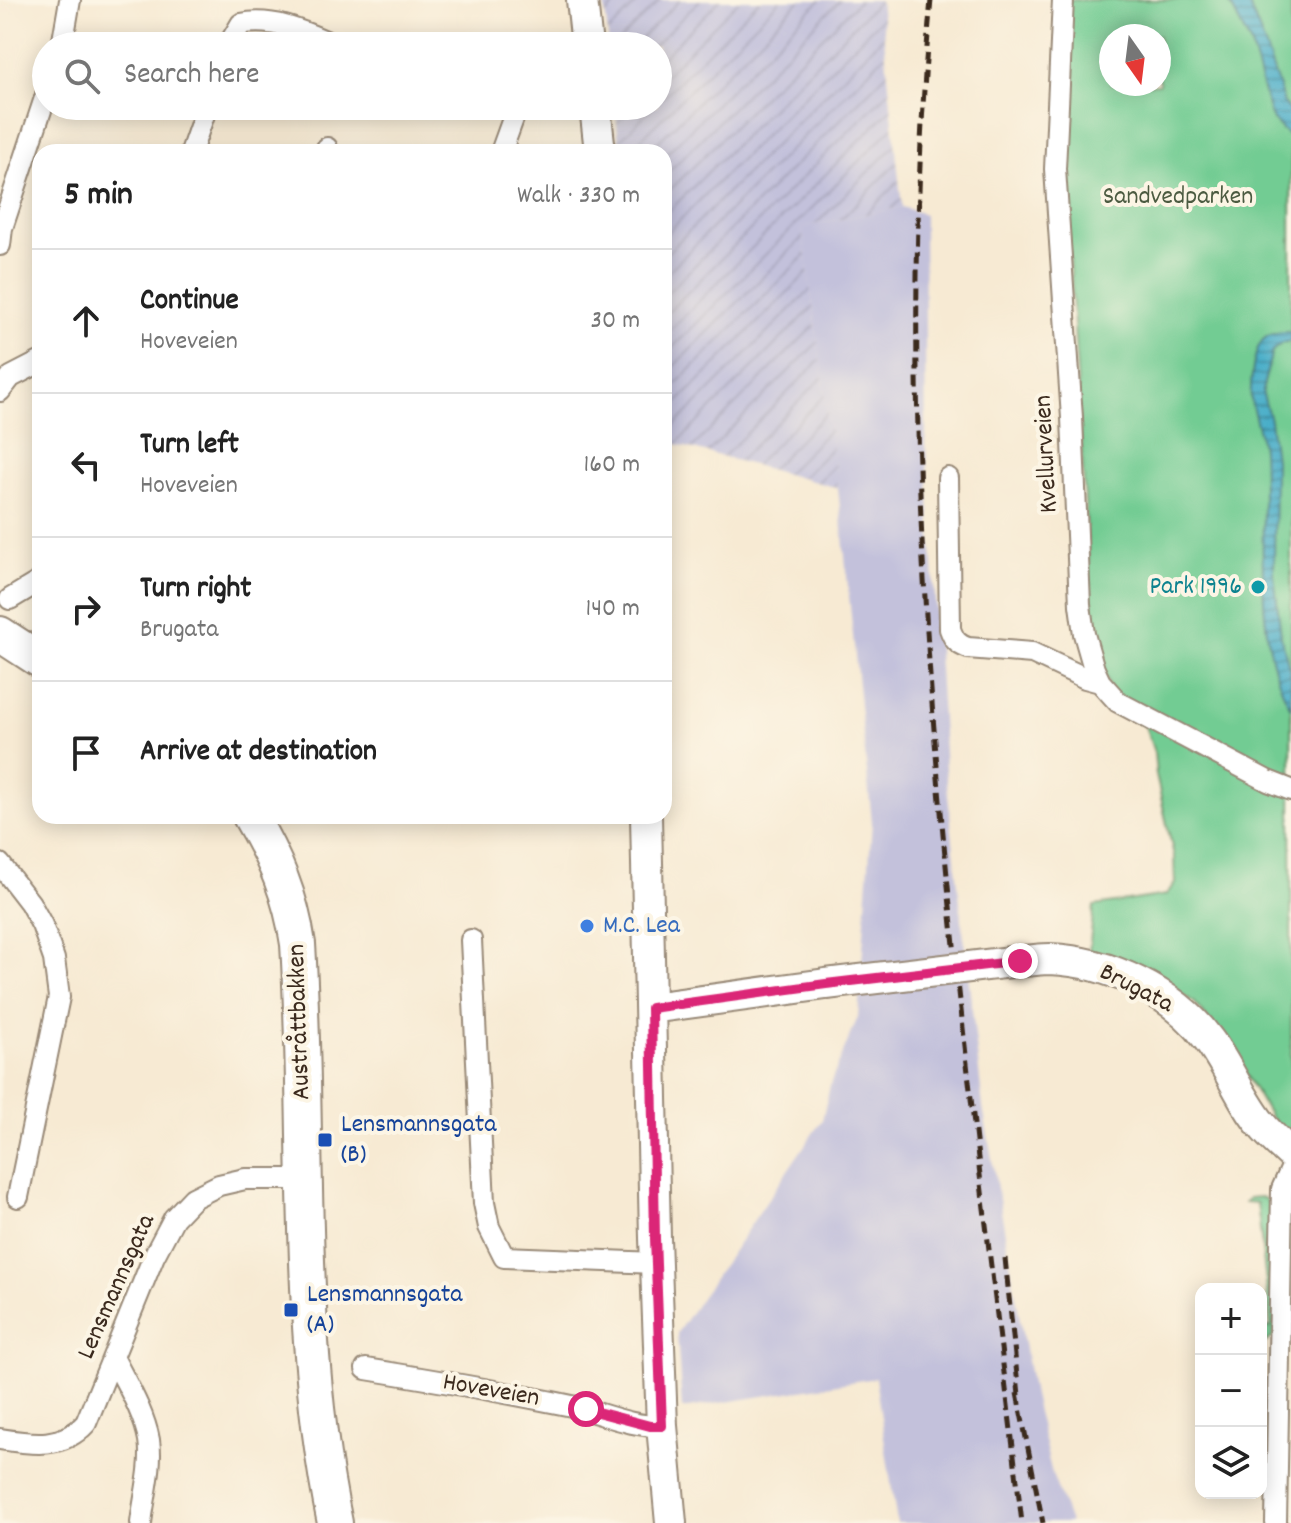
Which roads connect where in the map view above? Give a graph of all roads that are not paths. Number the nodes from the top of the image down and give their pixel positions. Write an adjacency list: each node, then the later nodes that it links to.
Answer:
1 (70, 0): 4 (street)
2 (582, 0): 7 (main road)
3 (1063, 0): 23 (street, Kvellurveien)
4 (64, 32)
5 (236, 32): 6 (street)
6 (304, 32)
7 (585, 32)
8 (38, 120): 15 (street)
9 (202, 120): 12 (street)
10 (513, 120): 13 (street)
11 (597, 120): 14 (main road)
12 (194, 144)
13 (504, 144)
14 (599, 144)
15 (0, 245)
16 (32, 366): 17 (street)
17 (0, 391)
18 (948, 478): 23 (street)
19 (32, 586): 20 (street)
20 (10, 599)
21 (0, 634): 22 (main road)
22 (32, 655)
23 (1100, 682): 24 (street, Kvellurveien)
24 (1291, 790)
25 (254, 824): 32 (main road, Austråttbakken)
26 (646, 824): 29 (main road)
27 (0, 864): 33 (street)
28 (471, 940): 34 (street)
29 (650, 998): 30 (main road, Brugata, bridge); 34 (main road)
30 (1291, 1154)
31 (1291, 1169): 42 (street)
32 (305, 1179): 35 (street, Lensmannsgata); 40 (main road, Austråttbakken)
33 (18, 1197)
34 (656, 1263): 37 (main road)
35 (113, 1357): 38 (street, Lensmannsgata); 39 (street)
36 (366, 1369): 37 (street, Hoveveien)
37 (662, 1426): 41 (main road)
38 (0, 1439)
39 (141, 1523)
40 (335, 1523)
41 (671, 1523)
42 (1276, 1523)

